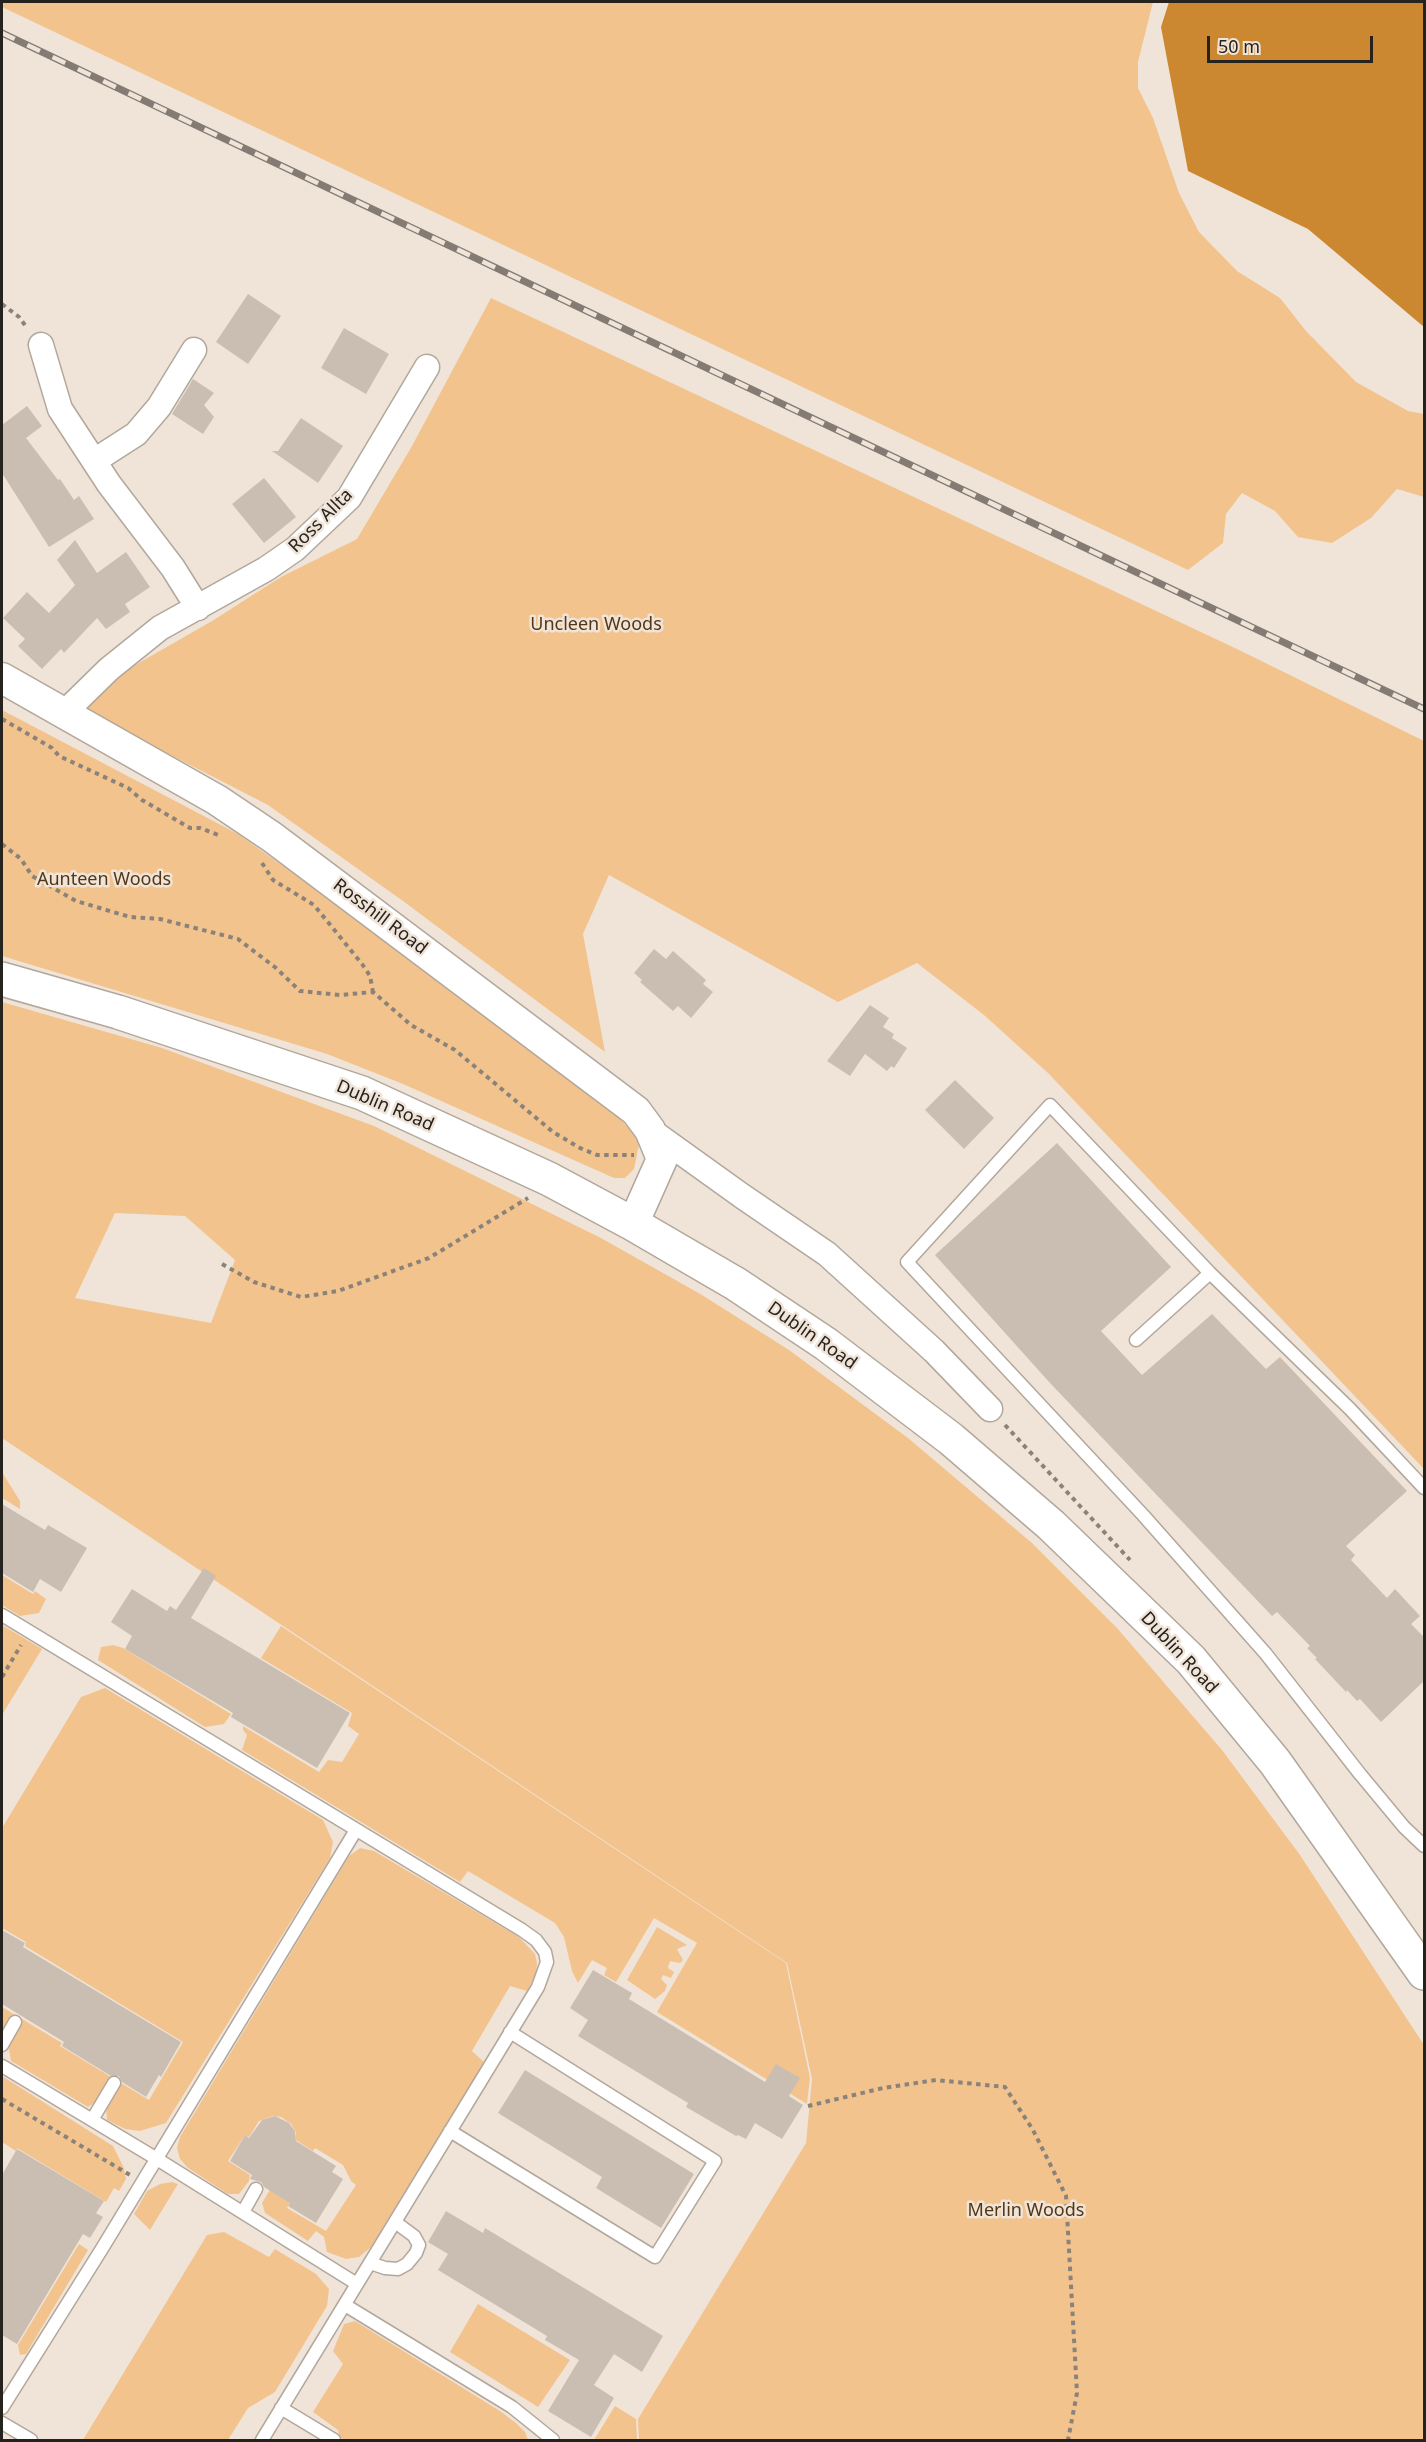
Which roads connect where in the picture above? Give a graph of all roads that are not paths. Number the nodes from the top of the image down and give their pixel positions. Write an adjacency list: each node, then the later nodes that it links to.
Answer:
1 (41, 345): 4 (street)
2 (194, 350): 4 (street)
3 (428, 367): 5 (street, Ross Allta)
4 (94, 462): 5 (street)
5 (198, 608): 7 (street, Ross Allta)
6 (2, 678): 7 (street, Rosshill Road)
7 (63, 714): 9 (street, Rosshill Road)
8 (2, 979): 10 (main road, Dublin Road)
9 (654, 1140): 10 (street); 13 (street)
10 (633, 1224): 18 (main road, Dublin Road)
11 (1210, 1273): 12 (lane); 14 (lane); 17 (lane)
12 (1136, 1340)
13 (990, 1409)
14 (1425, 1488)
15 (2, 1615): 16 (lane)
16 (356, 1830): 20 (lane); 26 (lane)
17 (1425, 1846)
18 (1425, 1973)
19 (15, 2022): 21 (lane)
20 (510, 2032): 25 (lane); 25 (lane)
21 (2, 2045)
22 (2, 2066): 24 (lane)
23 (114, 2083): 24 (lane)
24 (92, 2120): 26 (lane)
25 (450, 2131): 29 (lane)
26 (157, 2159): 28 (lane); 33 (lane)
27 (255, 2189): 28 (lane)
28 (243, 2212): 31 (lane)
29 (395, 2222): 30 (lane); 30 (lane)
30 (370, 2263): 31 (lane)
31 (357, 2284): 32 (lane)
32 (345, 2305): 34 (lane); 39 (lane)
33 (2, 2408)
34 (281, 2408): 37 (lane); 38 (lane)
35 (2, 2423): 36 (lane)
36 (31, 2440)
37 (262, 2440)
38 (334, 2440)
39 (553, 2440)

